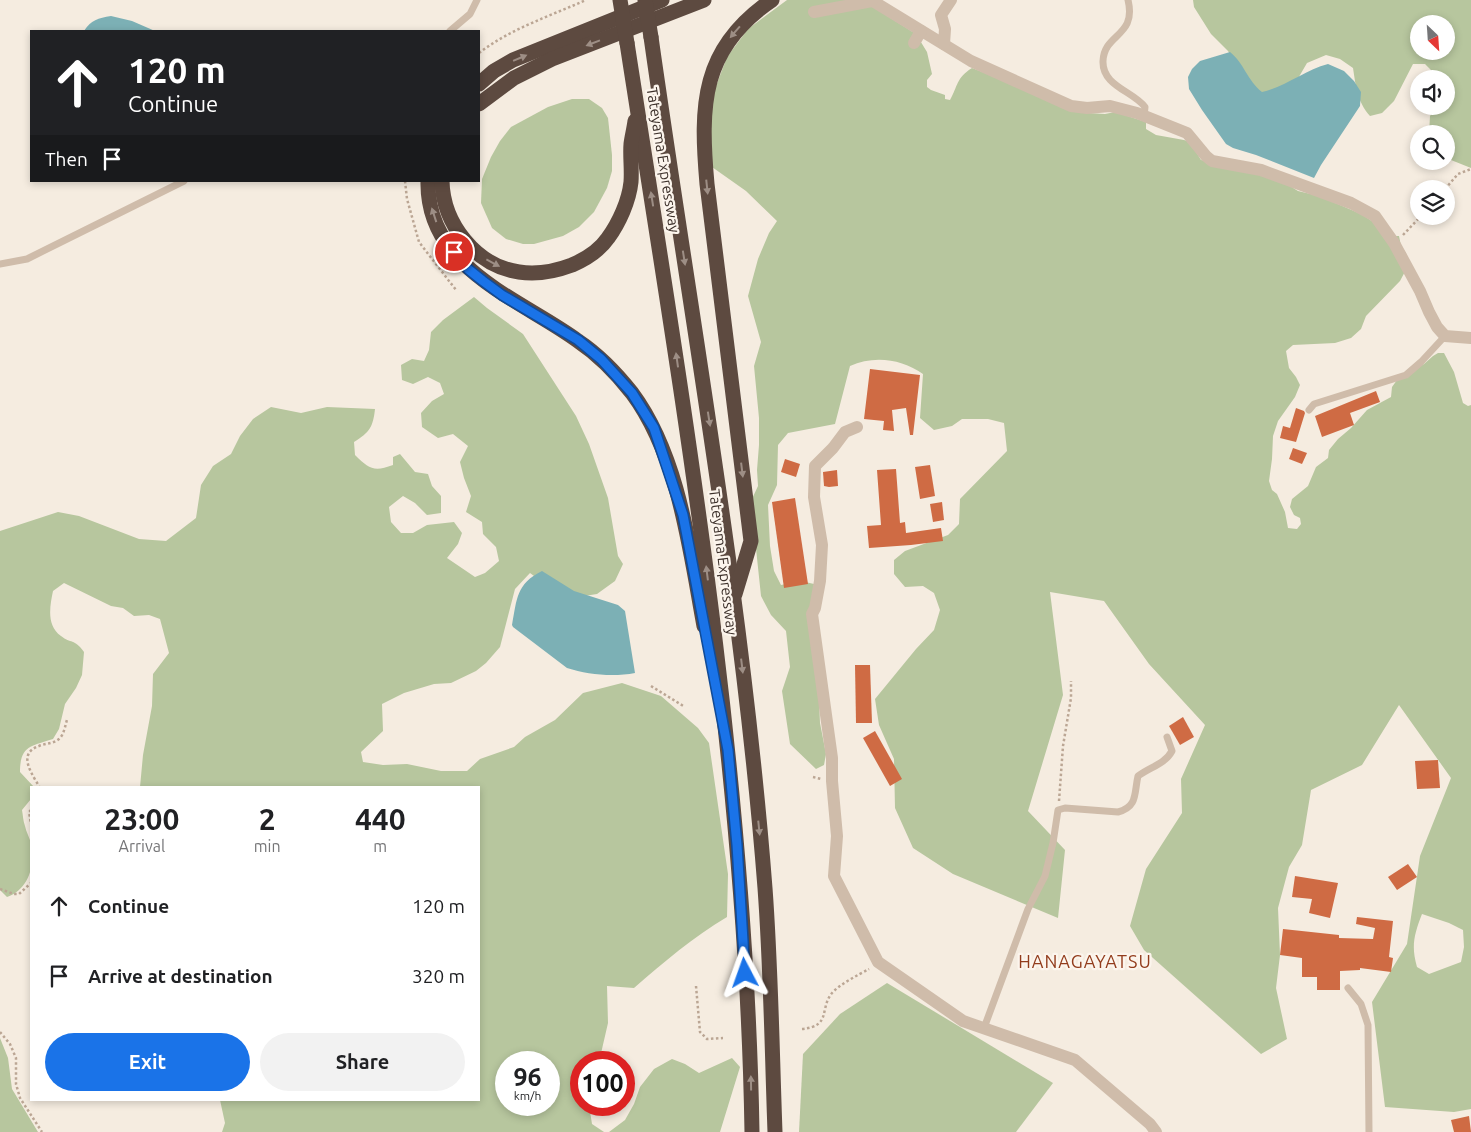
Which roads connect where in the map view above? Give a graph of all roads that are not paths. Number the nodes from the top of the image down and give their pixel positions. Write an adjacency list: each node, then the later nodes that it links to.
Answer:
1 (477, 0): 11 (lane)
2 (620, 0): 17 (highway, Tateyama Expressway, bridge)
3 (645, 0): 27 (highway, Tateyama Expressway, one-way to 27, bridge)
4 (662, 0): 15 (highway, one-way to 4)
5 (704, 0): 16 (highway, one-way to 16)
6 (772, 0): 27 (highway, one-way to 27)
7 (871, 0): 10 (street); 12 (street)
8 (951, 0): 14 (street)
9 (1128, 0): 18 (lane)
10 (814, 12)
11 (451, 30)
12 (920, 31): 13 (street); 14 (street)
13 (914, 42)
14 (944, 44): 18 (street)
15 (480, 83)
16 (480, 103)
17 (637, 107): 21 (highway, one-way to 17); 29 (highway, Tateyama Expressway, one-way to 17)
18 (1144, 116): 23 (street)
19 (182, 182): 22 (lane)
20 (428, 182): 29 (highway, one-way to 20)
21 (442, 182)
22 (0, 264)
23 (1445, 336): 24 (street); 25 (lane)
24 (1471, 338)
25 (1309, 410)
26 (857, 427): 31 (street)
27 (733, 599): 33 (highway, Tateyama Expressway, one-way to 33)
28 (1167, 737): 31 (lane)
29 (728, 750): 32 (highway, Tateyama Expressway, one-way to 29)
30 (1348, 988): 35 (lane)
31 (984, 1028): 34 (street)
32 (752, 1132)
33 (775, 1132)
34 (1156, 1132)
35 (1369, 1132)

